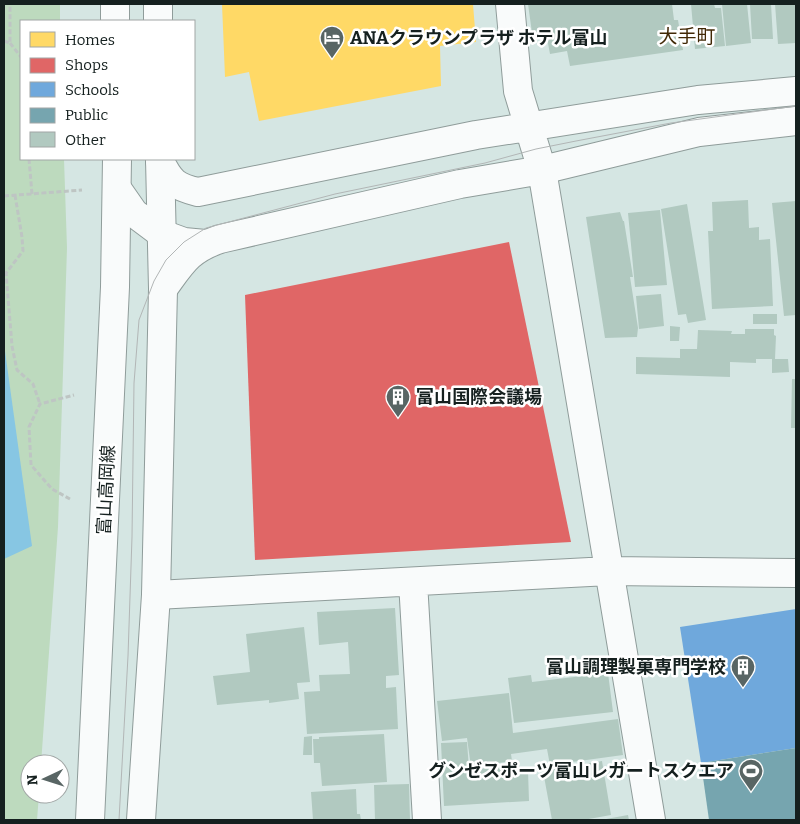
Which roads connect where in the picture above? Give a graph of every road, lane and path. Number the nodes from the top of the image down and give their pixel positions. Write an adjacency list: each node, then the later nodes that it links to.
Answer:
1 (10, 4): 8 (path)
2 (115, 4): 5 (street)
3 (158, 4): 6 (street)
4 (510, 4): 12 (street)
5 (115, 20)
6 (158, 20)
7 (4, 41): 8 (path)
8 (10, 43): 9 (path)
9 (20, 56)
10 (796, 91): 12 (street)
11 (796, 121): 16 (street)
12 (529, 127): 15 (street); 16 (street)
13 (29, 160): 19 (path)
14 (117, 160): 18 (street, 富山高岡線)
15 (160, 160): 22 (street)
16 (542, 170): 23 (street); 28 (street)
17 (82, 190): 19 (path)
18 (118, 190): 22 (street); 32 (street, 富山高岡線)
19 (32, 194): 21 (path)
20 (4, 195): 21 (path)
21 (15, 195): 26 (path)
22 (162, 234): 23 (street); 24 (street)
23 (205, 244): 24 (street)
24 (163, 288): 31 (street)
25 (74, 394): 26 (path)
26 (40, 404): 27 (path)
27 (70, 498)
28 (609, 571): 29 (street); 30 (street); 35 (street)
29 (796, 573)
30 (413, 582): 31 (street); 34 (street)
31 (156, 595): 33 (street)
32 (90, 820)
33 (141, 820)
34 (427, 820)
35 (651, 820)

